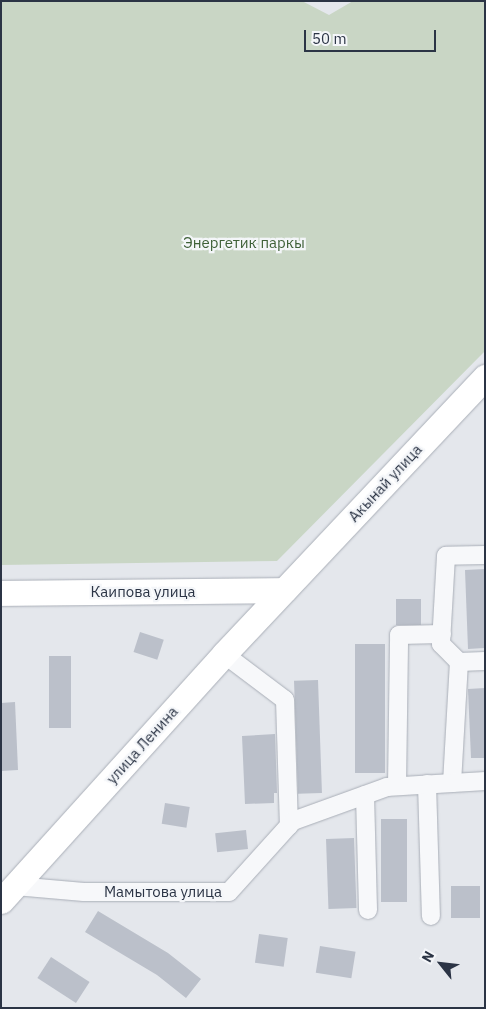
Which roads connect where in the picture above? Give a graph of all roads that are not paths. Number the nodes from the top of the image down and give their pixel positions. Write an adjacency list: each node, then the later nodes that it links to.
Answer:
1 (485, 377): 3 (main road, Акынай улица)
2 (485, 555): 5 (street)
3 (284, 590): 4 (main road, Каипова улица); 6 (main road, улица Ленина)
4 (1, 593)
5 (442, 634): 8 (street); 12 (street)
6 (224, 654): 14 (street); 15 (main road, улица Ленина)
7 (485, 661): 8 (street)
8 (459, 662): 10 (street)
9 (485, 781): 10 (street, Мамытова улица)
10 (452, 783): 11 (street, Мамытова улица)
11 (427, 784): 12 (street, Мамытова улица); 17 (street)
12 (397, 786): 13 (street, Мамытова улица)
13 (365, 795): 14 (street, Мамытова улица); 16 (street)
14 (289, 826): 15 (street, Мамытова улица)
15 (8, 894)
16 (368, 910)
17 (431, 916)

